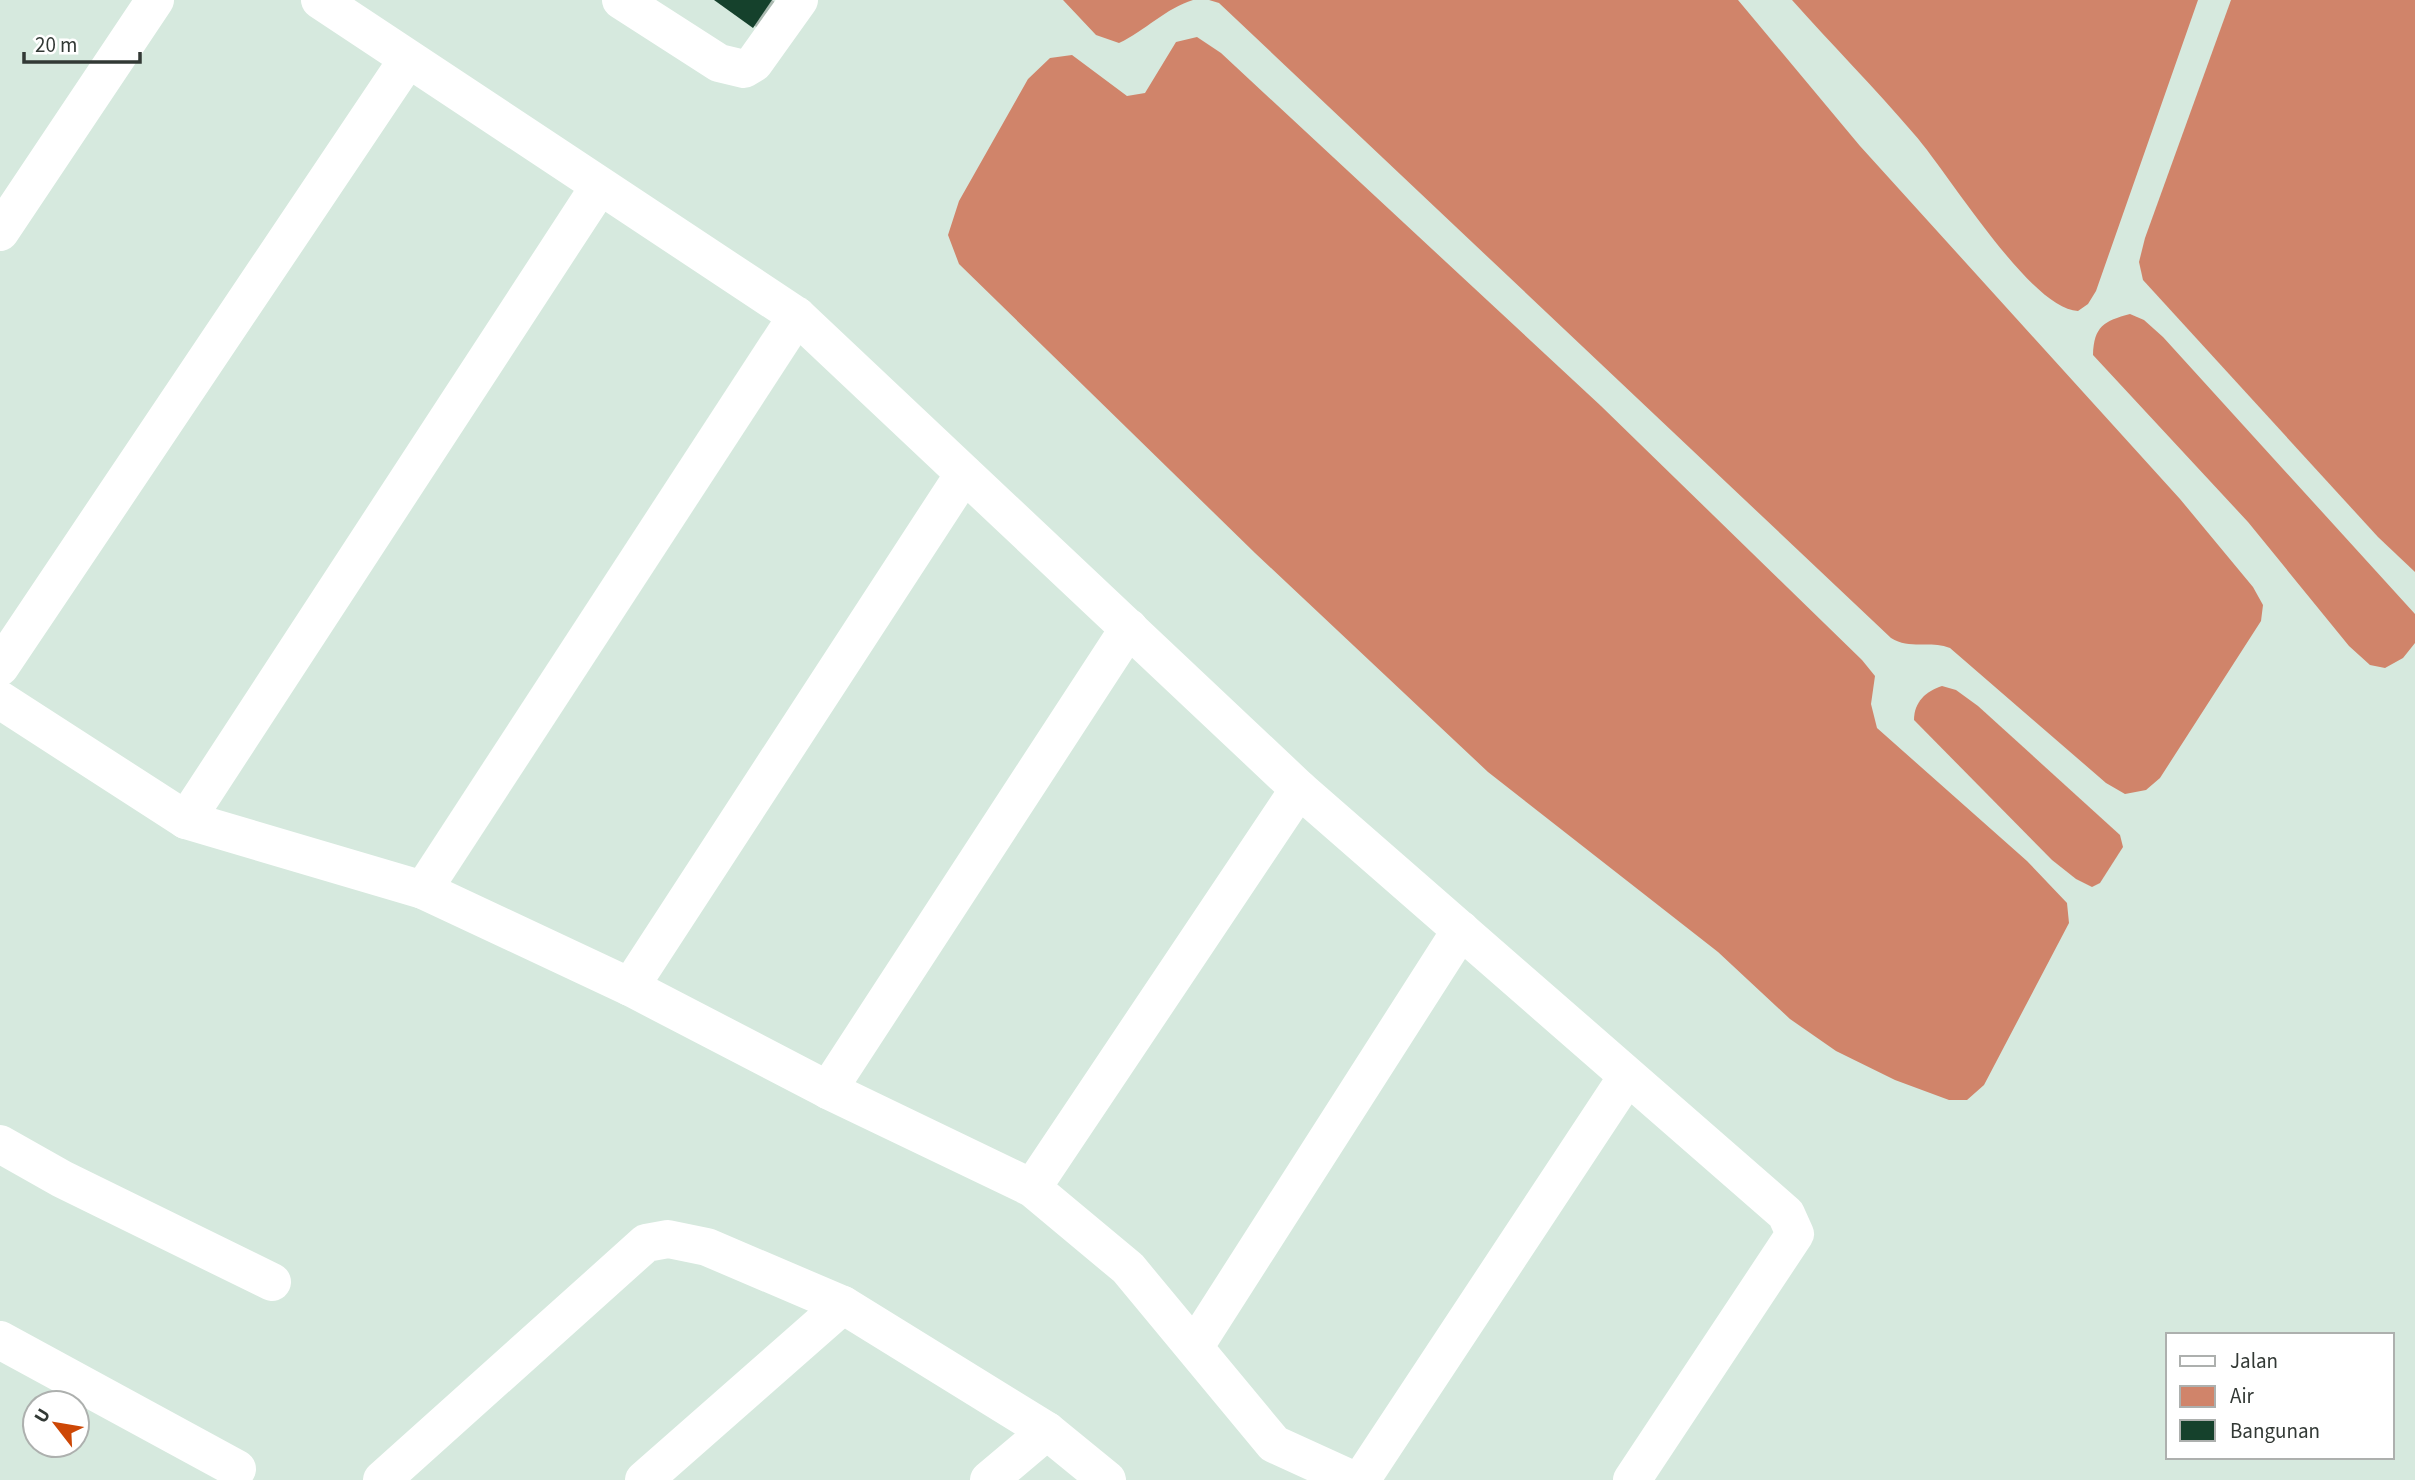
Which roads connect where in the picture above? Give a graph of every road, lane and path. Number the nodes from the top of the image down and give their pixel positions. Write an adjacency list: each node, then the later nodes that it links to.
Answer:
1 (155, 0): 7 (street)
2 (320, 0): 5 (street)
3 (621, 0): 4 (street)
4 (799, 0)
5 (408, 59): 6 (street); 11 (street)
6 (599, 187): 8 (street); 14 (street)
7 (0, 232)
8 (797, 316): 9 (street); 15 (street)
9 (964, 474): 10 (street); 17 (street)
10 (1129, 628): 13 (street); 19 (street)
11 (0, 667)
12 (0, 700): 14 (street)
13 (1299, 789): 16 (street); 21 (street)
14 (186, 820): 15 (street)
15 (423, 890): 17 (street)
16 (1461, 930): 18 (street); 25 (street)
17 (630, 986): 19 (street)
18 (1627, 1077): 33 (street); 34 (street)
19 (828, 1090): 21 (street)
20 (0, 1144): 22 (street)
21 (1032, 1188): 25 (street)
22 (272, 1282)
23 (843, 1305): 26 (street); 28 (street); 29 (street)
24 (0, 1340): 27 (street)
25 (1195, 1346): 32 (street)
26 (1047, 1431): 30 (street); 31 (street)
27 (237, 1469)
28 (382, 1480)
29 (644, 1480)
30 (989, 1480)
31 (1107, 1480)
32 (1353, 1480)
33 (1361, 1480)
34 (1632, 1480)

